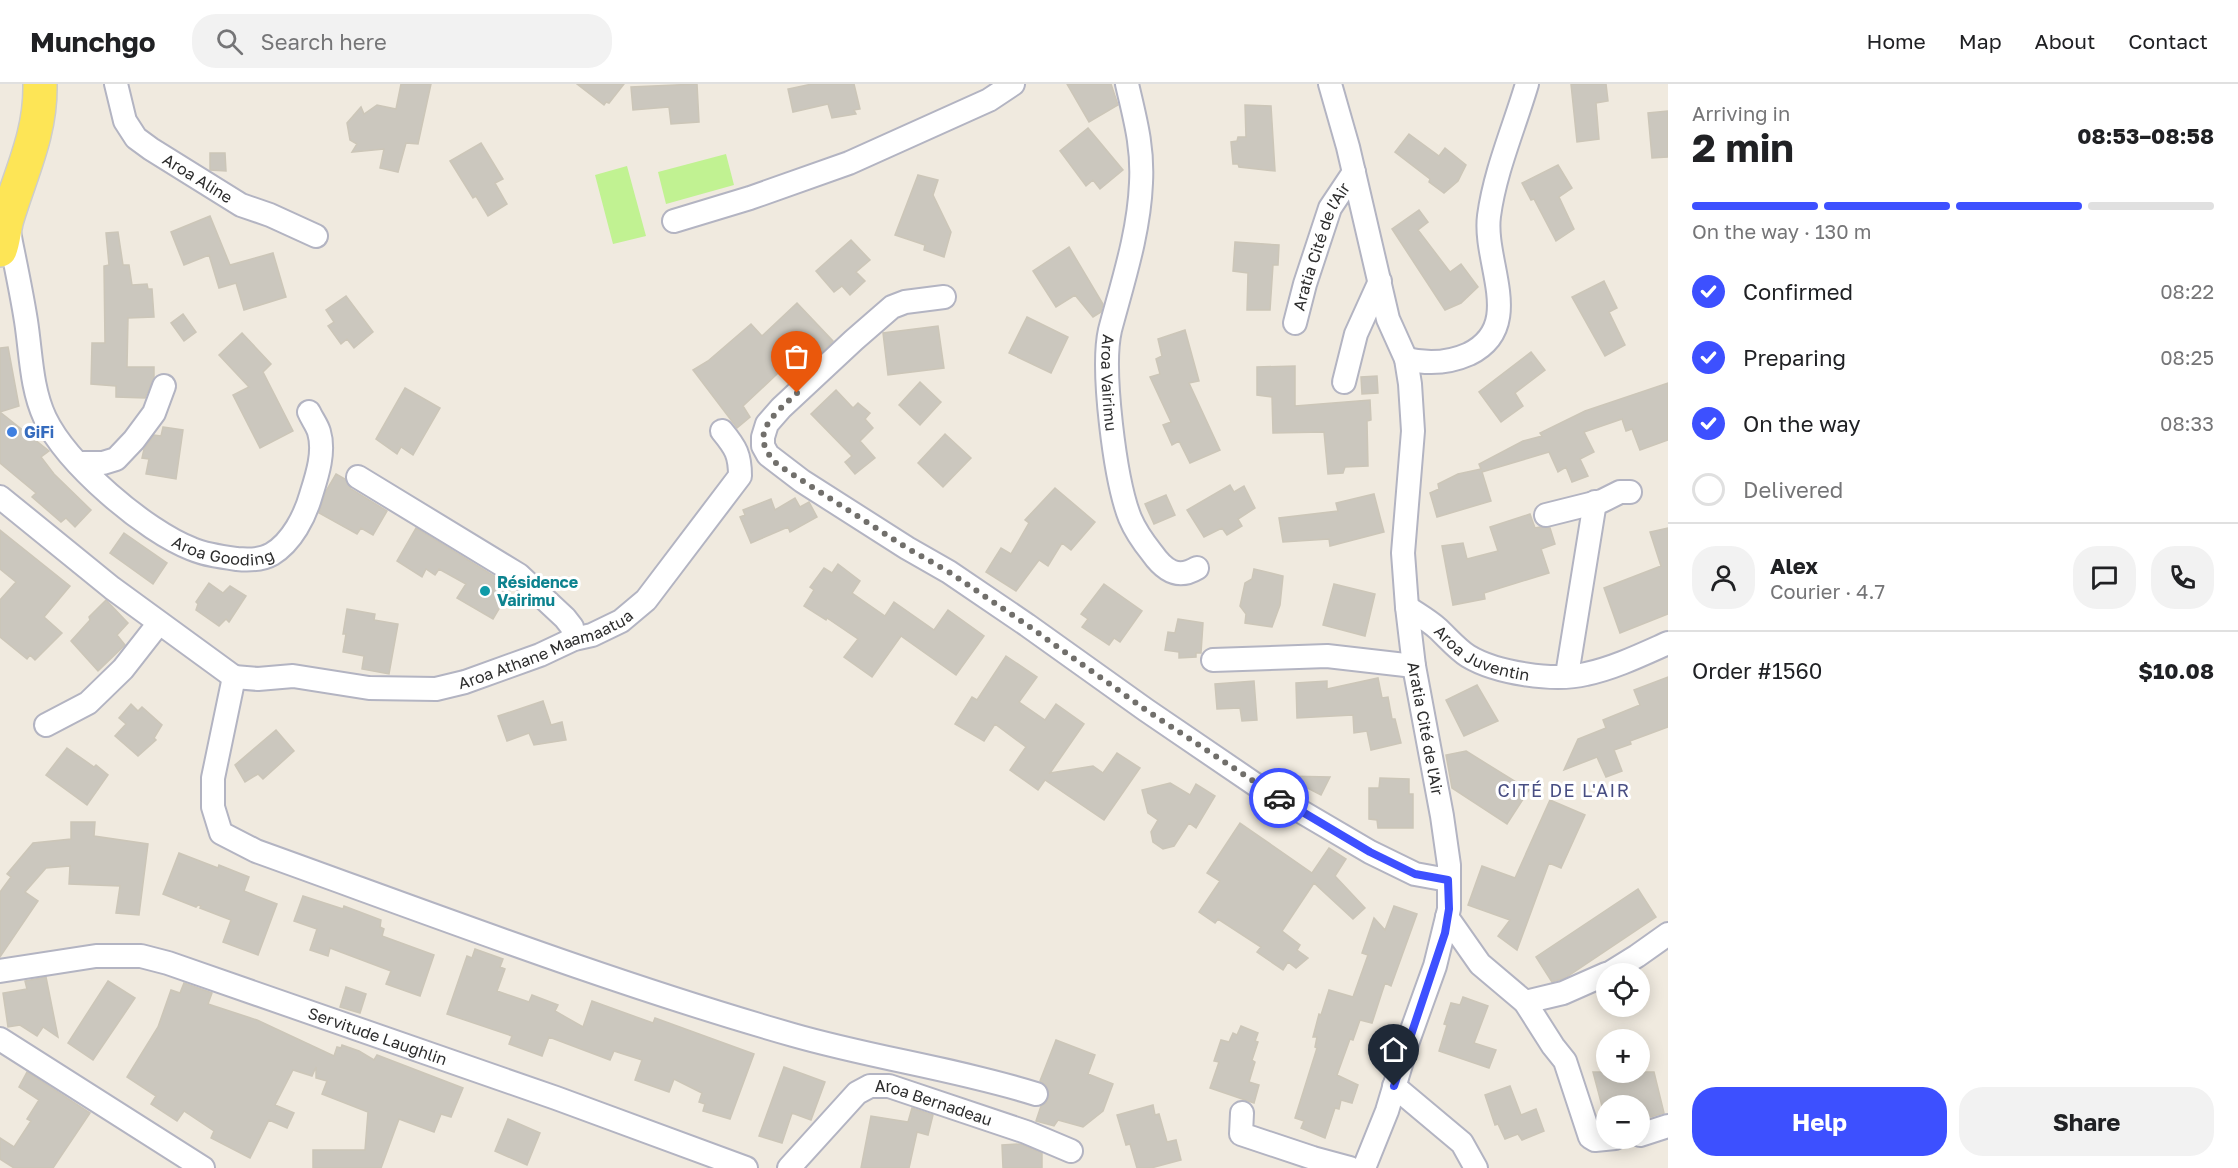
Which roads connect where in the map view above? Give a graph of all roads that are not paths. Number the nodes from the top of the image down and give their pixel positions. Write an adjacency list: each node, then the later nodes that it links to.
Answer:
1 (40, 84): 9 (main road)
2 (116, 84): 10 (street, Aroa Aline)
3 (1013, 84): 8 (street)
4 (1127, 84): 25 (street, Aroa Vairimu)
5 (1330, 84): 7 (street, Aratia Cité de l'Air)
6 (1527, 84): 14 (street)
7 (1354, 172): 11 (street, Aratia Cité de l'Air); 13 (street, Aratia Cité de l'Air)
8 (674, 220)
9 (4, 235): 19 (street, Aroa Gooding)
10 (316, 236)
11 (1380, 281): 14 (street, Aratia Cité de l'Air); 15 (street)
12 (944, 297): 35 (street)
13 (1295, 324)
14 (1406, 359): 26 (street, Aratia Cité de l'Air)
15 (1344, 382)
16 (164, 386): 19 (street)
17 (309, 412): 19 (street, Aroa Gooding)
18 (722, 431): 28 (street, Aroa Athane Maamaatua)
19 (78, 463)
20 (358, 477): 28 (street)
21 (1630, 492): 23 (street)
22 (0, 497): 27 (street)
23 (1595, 502): 24 (street); 32 (street)
24 (1546, 515)
25 (1197, 568)
26 (1407, 607): 31 (street, Aratia Cité de l'Air); 32 (street, Aroa Juventin)
27 (159, 623): 33 (street); 34 (street)
28 (574, 639): 33 (street, Aroa Athane Maamaatua)
29 (1668, 643): 32 (street, Aroa Juventin)
30 (1214, 660): 31 (street)
31 (1414, 666): 35 (street, Aratia Cité de l'Air)
32 (1567, 675)
33 (234, 677): 44 (street)
34 (46, 725)
35 (1448, 880): 36 (street, Aratia Cité de l'Air)
36 (1448, 917): 41 (street); 43 (street, Aratia Cité de l'Air)
37 (1668, 934): 38 (street)
38 (1625, 963)
39 (0, 971): 51 (street, Servitude Laughlin)
40 (1596, 979): 41 (street)
41 (1525, 1002): 48 (street)
42 (0, 1039): 50 (street)
43 (1394, 1086): 54 (street, Aratia Cité de l'Air); 55 (street)
44 (1036, 1094)
45 (1242, 1113): 53 (street)
46 (1668, 1126): 47 (street)
47 (1650, 1131)
48 (1596, 1140)
49 (1071, 1151): 52 (street, Aroa Bernadeau)
50 (202, 1168)
51 (746, 1168)
52 (789, 1168)
53 (1350, 1168)
54 (1364, 1168)
55 (1476, 1168)

